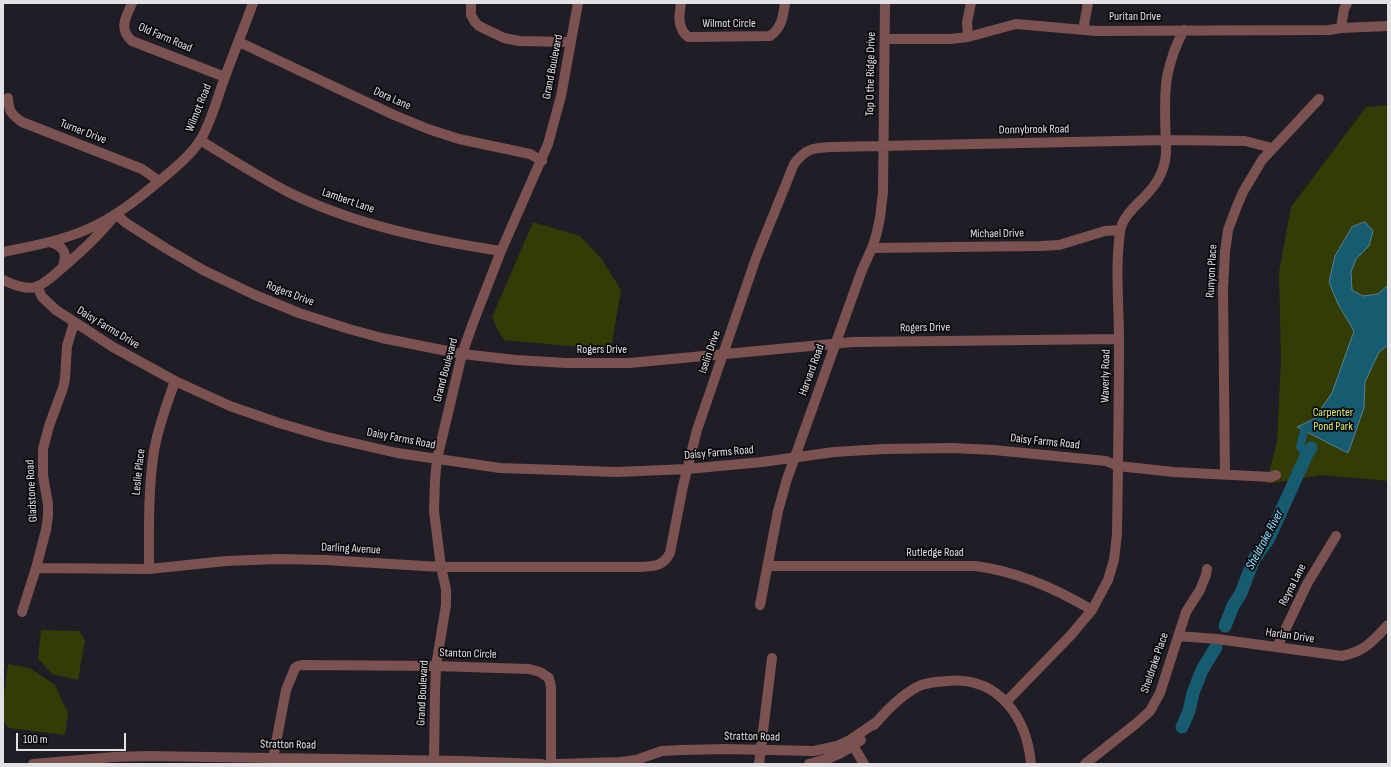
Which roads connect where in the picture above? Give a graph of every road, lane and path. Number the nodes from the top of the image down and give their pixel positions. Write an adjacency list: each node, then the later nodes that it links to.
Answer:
1 (132, 3): 19 (street, Old Farm Road)
2 (253, 3): 17 (street, Wilmot Road)
3 (471, 3): 18 (street)
4 (578, 3): 18 (street, Grand Boulevard)
5 (682, 3): 6 (street, Wilmot Circle)
6 (785, 3)
7 (885, 3): 16 (street, Top O the Ridge Drive)
8 (970, 3): 15 (street)
9 (1088, 3): 13 (street)
10 (1347, 3): 12 (street)
11 (1388, 26): 12 (street, Puritan Drive)
12 (1341, 28): 14 (street, Puritan Drive)
13 (1083, 30): 14 (street, Puritan Drive); 15 (street, Puritan Drive)
14 (1184, 30): 23 (street, Waverly Road)
15 (968, 37): 16 (street, Puritan Drive)
16 (885, 39): 24 (street, Top O the Ridge Drive)
17 (239, 42): 19 (street, Wilmot Road); 27 (street, Dora Lane)
18 (571, 42): 27 (street, Grand Boulevard)
19 (225, 77): 22 (street, Wilmot Road)
20 (8, 98): 28 (street, Turner Drive)
21 (1319, 99): 25 (street, Runyon Place)
22 (200, 140): 28 (street, Wilmot Road); 33 (street, Lambert Lane)
23 (1166, 140): 24 (street, Donnybrook Road); 25 (street, Donnybrook Road); 30 (street, Waverly Road)
24 (884, 145): 26 (street, Donnybrook Road); 32 (street, Harvard Road)
25 (1272, 148): 48 (street, Runyon Place)
26 (799, 158): 42 (street, Iselin Drive)
27 (542, 161): 33 (street, Grand Boulevard)
28 (159, 182): 29 (street, Wilmot Road)
29 (116, 214): 31 (street, Wilmot Road); 35 (street, Wilmot Road); 41 (street, Rogers Drive)
30 (1120, 230): 32 (street, Michael Drive); 39 (street, Waverly Road)
31 (50, 242): 34 (street, Wilmot Road); 35 (street)
32 (872, 248): 40 (street, Harvard Road)
33 (501, 251): 41 (street, Grand Boulevard)
34 (3, 253)
35 (62, 268): 37 (street, Wilmot Road)
36 (3, 280): 37 (street)
37 (37, 286): 38 (street, Daisy Farms Drive)
38 (74, 323): 43 (street, Daisy Farms Drive); 53 (street, Gladstone Road)
39 (1119, 339): 40 (street, Rogers Drive); 46 (street, Waverly Road)
40 (836, 344): 42 (street, Rogers Drive); 44 (street, Harvard Road)
41 (462, 354): 42 (street, Rogers Drive); 45 (street, Grand Boulevard)
42 (723, 354): 47 (street, Iselin Drive)
43 (175, 381): 45 (street, Daisy Farms Road); 56 (street, Leslie Place)
44 (795, 457): 46 (street, Daisy Farms Road); 47 (street, Daisy Farms Road); 52 (street, Harvard Road)
45 (437, 459): 47 (street, Daisy Farms Road); 54 (street, Grand Boulevard)
46 (1118, 466): 48 (street, Daisy Farms Road); 58 (street, Waverly Road)
47 (688, 469): 51 (street, Iselin Drive)
48 (1225, 475): 49 (street, Daisy Farms Road)
49 (1276, 475)
50 (1336, 536): 62 (street, Reyna Lane)
51 (664, 562): 54 (street, Darling Avenue)
52 (768, 566): 57 (street, Harvard Road); 58 (street, Rutledge Road)
53 (36, 568): 56 (street, Darling Avenue); 59 (street, Gladstone Road)
54 (441, 568): 56 (street, Darling Avenue); 64 (street, Grand Boulevard)
55 (1207, 569): 61 (street, Sheldrake Place)
56 (149, 570)
57 (760, 605)
58 (1092, 610): 65 (street, Waverly Road)
59 (22, 612)
60 (1388, 625): 62 (street, Harlan Drive)
61 (1178, 636): 62 (street, Harlan Drive); 81 (street, Sheldrake Place)
62 (1277, 647)
63 (772, 658): 67 (street)
64 (436, 666): 68 (street, Grand Boulevard); 70 (street, Stanton Circle); 75 (street, Stanton Circle)
65 (1006, 702): 66 (street, Stratton Road); 80 (street, Stratton Road)
66 (852, 743): 67 (street, Stratton Road); 78 (street, Stratton Road); 79 (street)
67 (761, 750): 69 (street, Stratton Road); 77 (street)
68 (434, 760): 70 (street, Stratton Road); 71 (street, Stratton Road)
69 (644, 760): 72 (street, Stratton Road)
70 (272, 761): 73 (street, Stratton Road)
71 (459, 762): 74 (street, Stratton Road)
72 (622, 763): 76 (street, Stratton Road)
73 (33, 764)
74 (542, 764)
75 (551, 764)
76 (557, 764)
77 (759, 764)
78 (809, 764)
79 (864, 764)
80 (1031, 764)
81 (1085, 764)

